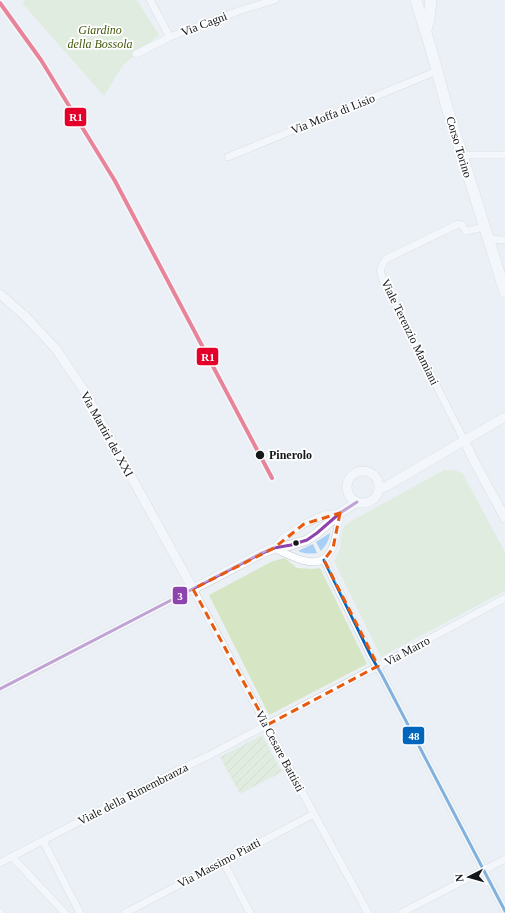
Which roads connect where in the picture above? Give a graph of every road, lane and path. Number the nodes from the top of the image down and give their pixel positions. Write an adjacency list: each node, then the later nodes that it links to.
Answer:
1 (150, 0): 6 (street)
2 (275, 0): 6 (street, Via Cagni)
3 (416, 0): 5 (main road, Corso Torino)
4 (431, 0): 5 (main road)
5 (426, 30): 8 (main road, Corso Torino)
6 (170, 37): 7 (street, Via Cagni)
7 (136, 54)
8 (437, 71): 9 (main road, Corso Torino); 11 (street, Via Moffa di Lisio)
9 (462, 155): 10 (street); 12 (main road, Corso Torino)
10 (505, 155)
11 (228, 157)
12 (484, 227): 13 (main road, Corso Torino); 18 (street, Viale Terenzio Mamiani)
13 (488, 239): 14 (street); 15 (main road, Corso Torino)
14 (505, 240)
15 (505, 292)
16 (0, 294): 25 (street, Via Martiri del XXI)
17 (505, 417): 18 (street)
18 (464, 440): 19 (street); 22 (street)
19 (379, 489): 20 (street); 20 (street)
20 (357, 502): 21 (street)
21 (340, 513): 23 (street); 23 (street); 24 (street)
22 (505, 518)
23 (274, 548): 24 (street); 25 (street)
24 (324, 560): 27 (street)
25 (193, 589): 28 (street); 29 (street, Via Cesare Battisti)
26 (505, 598): 27 (street, Via Marro)
27 (378, 666): 29 (street, Via Marro); 36 (street)
28 (0, 689)
29 (266, 725): 30 (street, Via Cesare Battisti); 31 (street, Viale della Rimembranza)
30 (314, 814): 34 (street, Via Massimo Piatti); 42 (street, Via Cesare Battisti)
31 (43, 841): 32 (street, Viale della Rimembranza); 39 (street)
32 (12, 857): 35 (street, Viale della Rimembranza); 38 (street)
33 (505, 858): 36 (street)
34 (223, 861): 40 (street, Via Massimo Piatti); 41 (street)
35 (0, 863)
36 (484, 870): 37 (street); 43 (street)
37 (505, 911)
38 (65, 913)
39 (80, 913)
40 (125, 913)
41 (250, 913)
42 (368, 913)
43 (402, 913)

